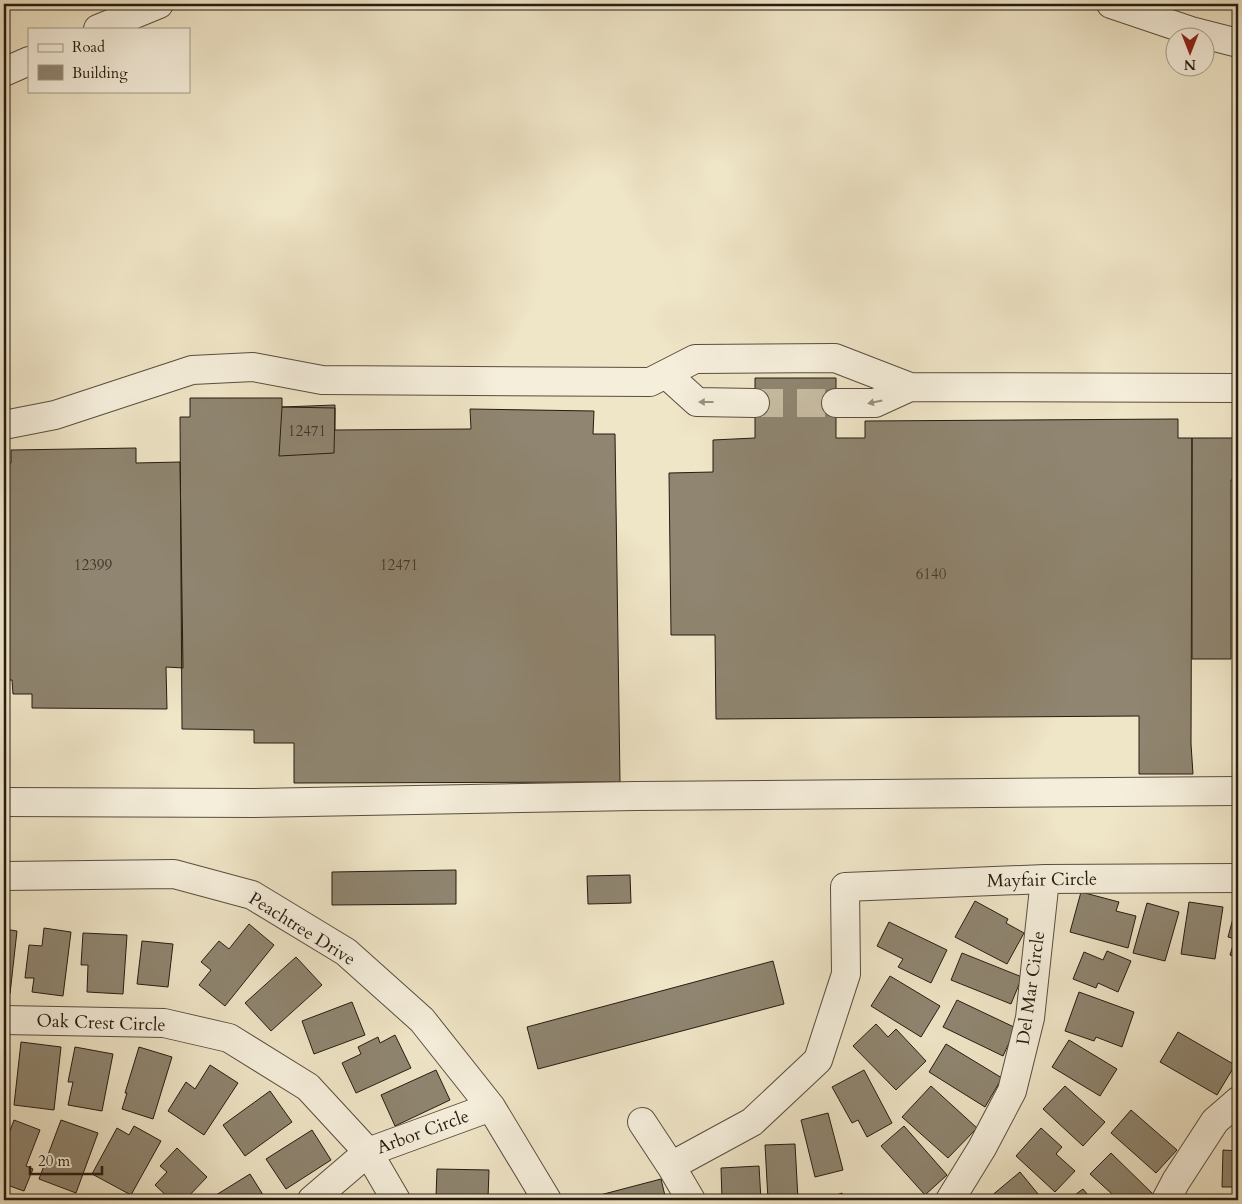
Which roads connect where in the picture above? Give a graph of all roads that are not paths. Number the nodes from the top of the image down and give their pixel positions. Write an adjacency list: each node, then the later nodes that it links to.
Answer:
1 (160, 4): 3 (street)
2 (1110, 4): 4 (street)
3 (100, 28)
4 (1238, 43)
5 (28, 61): 6 (street)
6 (4, 72)
7 (666, 374): 8 (street); 10 (street, one-way to 7); 12 (street)
8 (910, 387): 9 (street); 11 (street, one-way to 11)
9 (1238, 388)
10 (755, 403)
11 (836, 403)
12 (4, 426)
13 (1238, 791): 14 (street)
14 (4, 802)
15 (4, 876): 20 (street, Peachtree Drive)
16 (1238, 878): 17 (street, Mayfair Circle)
17 (1045, 879): 23 (street, Mayfair Circle); 28 (street, Del Mar Circle)
18 (4, 1020): 22 (street, Oak Crest Circle)
19 (1238, 1101): 29 (street)
20 (491, 1107): 22 (street, Arbor Circle); 26 (street, Peachtree Drive)
21 (642, 1122): 23 (street)
22 (368, 1152): 24 (street, Arbor Circle); 25 (street, Oak Crest Circle)
23 (672, 1166): 27 (street)
24 (312, 1200)
25 (396, 1200)
26 (547, 1200)
27 (691, 1200)
28 (950, 1200)
29 (1166, 1200)

